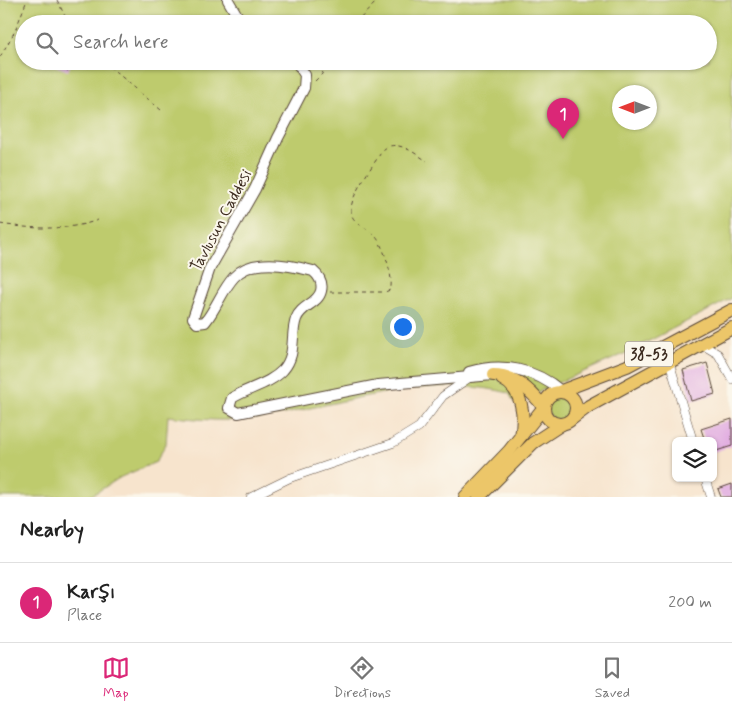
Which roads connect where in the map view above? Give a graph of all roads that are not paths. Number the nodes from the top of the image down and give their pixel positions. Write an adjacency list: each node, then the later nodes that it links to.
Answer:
1 (228, 0): 2 (street)
2 (237, 15)
3 (303, 70): 10 (street, Tavlusun Caddesi)
4 (732, 310): 12 (main road, 38-53)
5 (732, 328): 6 (main road)
6 (701, 344): 7 (main road); 11 (street)
7 (668, 362): 14 (main road); 15 (street)
8 (493, 375): 9 (street); 13 (main road); 16 (main road)
9 (473, 376): 10 (street); 18 (street)
10 (452, 377): 12 (street)
11 (732, 379)
12 (561, 390): 13 (main road); 14 (main road)
13 (544, 407): 14 (main road); 16 (main road)
14 (567, 421): 20 (main road)
15 (692, 437)
16 (521, 438): 19 (main road)
17 (706, 482): 21 (street)
18 (251, 497)
19 (465, 497)
20 (479, 497)
21 (711, 497)

